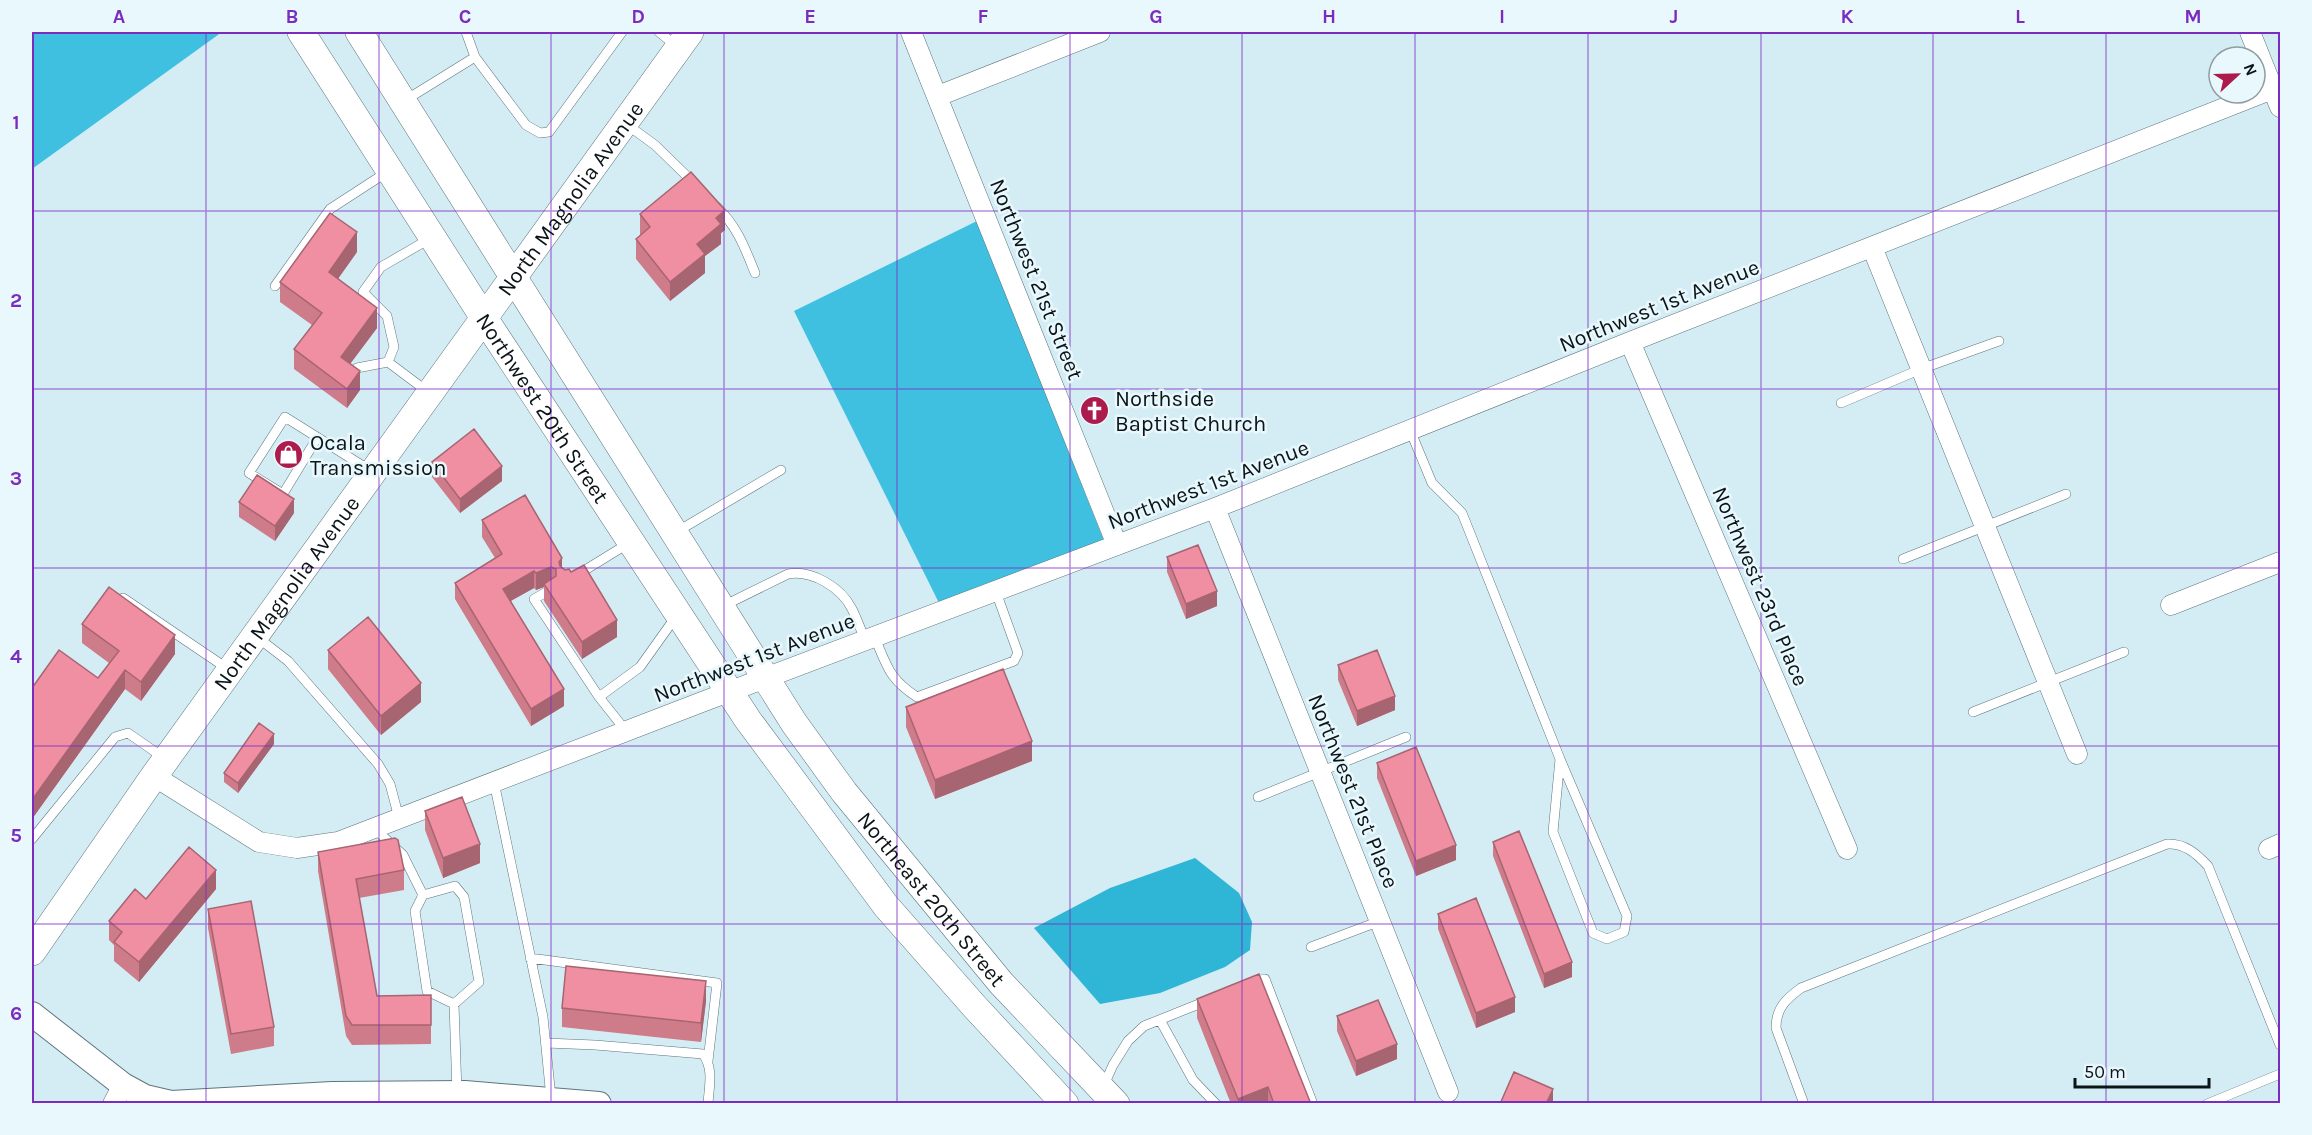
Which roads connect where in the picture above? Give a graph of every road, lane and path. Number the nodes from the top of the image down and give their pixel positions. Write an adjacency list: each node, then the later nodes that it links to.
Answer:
1 (301, 32): 14 (main road, Northwest 20th Street)
2 (359, 32): 12 (main road, Northwest 20th Street)
3 (466, 32): 9 (lane)
4 (622, 32): 9 (lane)
5 (911, 32): 11 (street, Northwest 21st Street)
6 (1100, 32): 11 (street)
7 (2250, 32): 10 (street)
8 (676, 37): 13 (main road, North Magnolia Avenue)
9 (475, 57): 12 (lane)
10 (2278, 94): 18 (street, Northwest 1st Avenue)
11 (938, 96): 39 (street, Northwest 21st Street)
12 (403, 102): 20 (main road, Northwest 20th Street)
13 (624, 123): 15 (lane); 20 (main road, North Magnolia Avenue)
14 (390, 171): 17 (main road, Northwest 20th Street); 21 (lane)
15 (705, 195)
16 (714, 203): 19 (lane)
17 (432, 237): 22 (main road, Northwest 20th Street); 25 (lane)
18 (1872, 247): 24 (street, Northwest 1st Avenue); 27 (street)
19 (755, 273)
20 (515, 277): 22 (main road, North Magnolia Avenue); 37 (main road, Northwest 20th Street)
21 (274, 286)
22 (484, 318): 28 (main road, North Magnolia Avenue); 38 (main road, Northwest 20th Street)
23 (1999, 341): 27 (lane)
24 (1630, 342): 30 (street, Northwest 1st Avenue); 69 (street, Northwest 23rd Place)
25 (387, 362): 26 (lane); 28 (lane)
26 (357, 368)
27 (1921, 369): 29 (lane); 36 (street)
28 (430, 393): 33 (main road, North Magnolia Avenue)
29 (1840, 403)
30 (1410, 430): 35 (street, Northwest 1st Avenue); 61 (lane)
31 (317, 438): 31 (lane); 33 (lane)
32 (782, 470): 37 (lane)
33 (373, 472): 49 (main road, North Magnolia Avenue)
34 (2066, 494): 36 (lane)
35 (1215, 508): 39 (street, Northwest 1st Avenue); 63 (street, Northwest 21st Place)
36 (1984, 525): 40 (lane); 54 (street)
37 (674, 533): 47 (main road, Northwest 20th Street)
38 (631, 541): 42 (lane); 48 (main road, Northwest 20th Street)
39 (1117, 545): 44 (street, Northwest 1st Avenue)
40 (1903, 559)
41 (2280, 562): 46 (street)
42 (566, 580)
43 (550, 590): 56 (lane)
44 (996, 592): 50 (street, Northwest 1st Avenue); 50 (lane)
45 (123, 597): 52 (lane)
46 (2171, 605)
47 (720, 607): 50 (lane); 53 (main road, Northwest 20th Street)
48 (678, 613): 55 (main road, Northwest 20th Street); 56 (lane)
49 (255, 635): 52 (main road, North Magnolia Avenue); 66 (lane)
50 (870, 639): 53 (street, Northwest 1st Avenue)
51 (2124, 652): 54 (lane)
52 (230, 671): 62 (main road, North Magnolia Avenue)
53 (765, 679): 55 (street, Northwest 1st Avenue); 91 (main road, Northeast 20th Street)
54 (2048, 682): 57 (lane); 60 (street)
55 (730, 691): 58 (street, Northwest 1st Avenue); 97 (main road, Northeast 20th Street)
56 (599, 697): 58 (lane)
57 (1974, 712)
58 (626, 731): 64 (street, Northwest 1st Avenue)
59 (1406, 737): 63 (lane)
60 (2078, 754)
61 (1560, 759): 61 (lane)
62 (160, 768): 67 (street, Northwest 1st Avenue); 68 (lane); 73 (main road, North Magnolia Avenue)
63 (1320, 771): 65 (lane); 71 (street, Northwest 21st Place)
64 (494, 782): 66 (street, Northwest 1st Avenue); 74 (lane)
65 (1258, 797)
66 (399, 818): 67 (street, Northwest 1st Avenue)
67 (374, 828): 70 (lane)
68 (32, 839)
69 (1847, 849)
70 (423, 895): 77 (lane); 77 (lane)
71 (1380, 921): 72 (lane); 84 (street, Northwest 21st Place)
72 (1311, 947)
73 (32, 952)
74 (530, 958): 80 (lane); 82 (lane)
75 (1241, 987): 99 (lane)
76 (1221, 995): 79 (lane)
77 (454, 1004): 85 (lane)
78 (32, 1014): 86 (street)
79 (1161, 1020): 91 (lane); 98 (lane)
80 (546, 1043): 82 (lane); 92 (lane)
81 (2280, 1045): 100 (lane)
82 (708, 1061): 96 (lane)
83 (2280, 1074): 101 (lane)
84 (1448, 1092)
85 (457, 1093): 87 (street); 90 (street)
86 (118, 1094): 94 (street)
87 (417, 1098): 89 (street)
88 (321, 1099): 89 (street); 93 (street)
89 (355, 1099)
90 (499, 1099): 92 (street)
91 (1104, 1099)
92 (552, 1100): 95 (street)
93 (228, 1102): 94 (street)
94 (168, 1103)
95 (592, 1103)
96 (708, 1104)
97 (1065, 1104)
98 (1216, 1104)
99 (1312, 1104)
100 (1804, 1104)
101 (2207, 1104)

